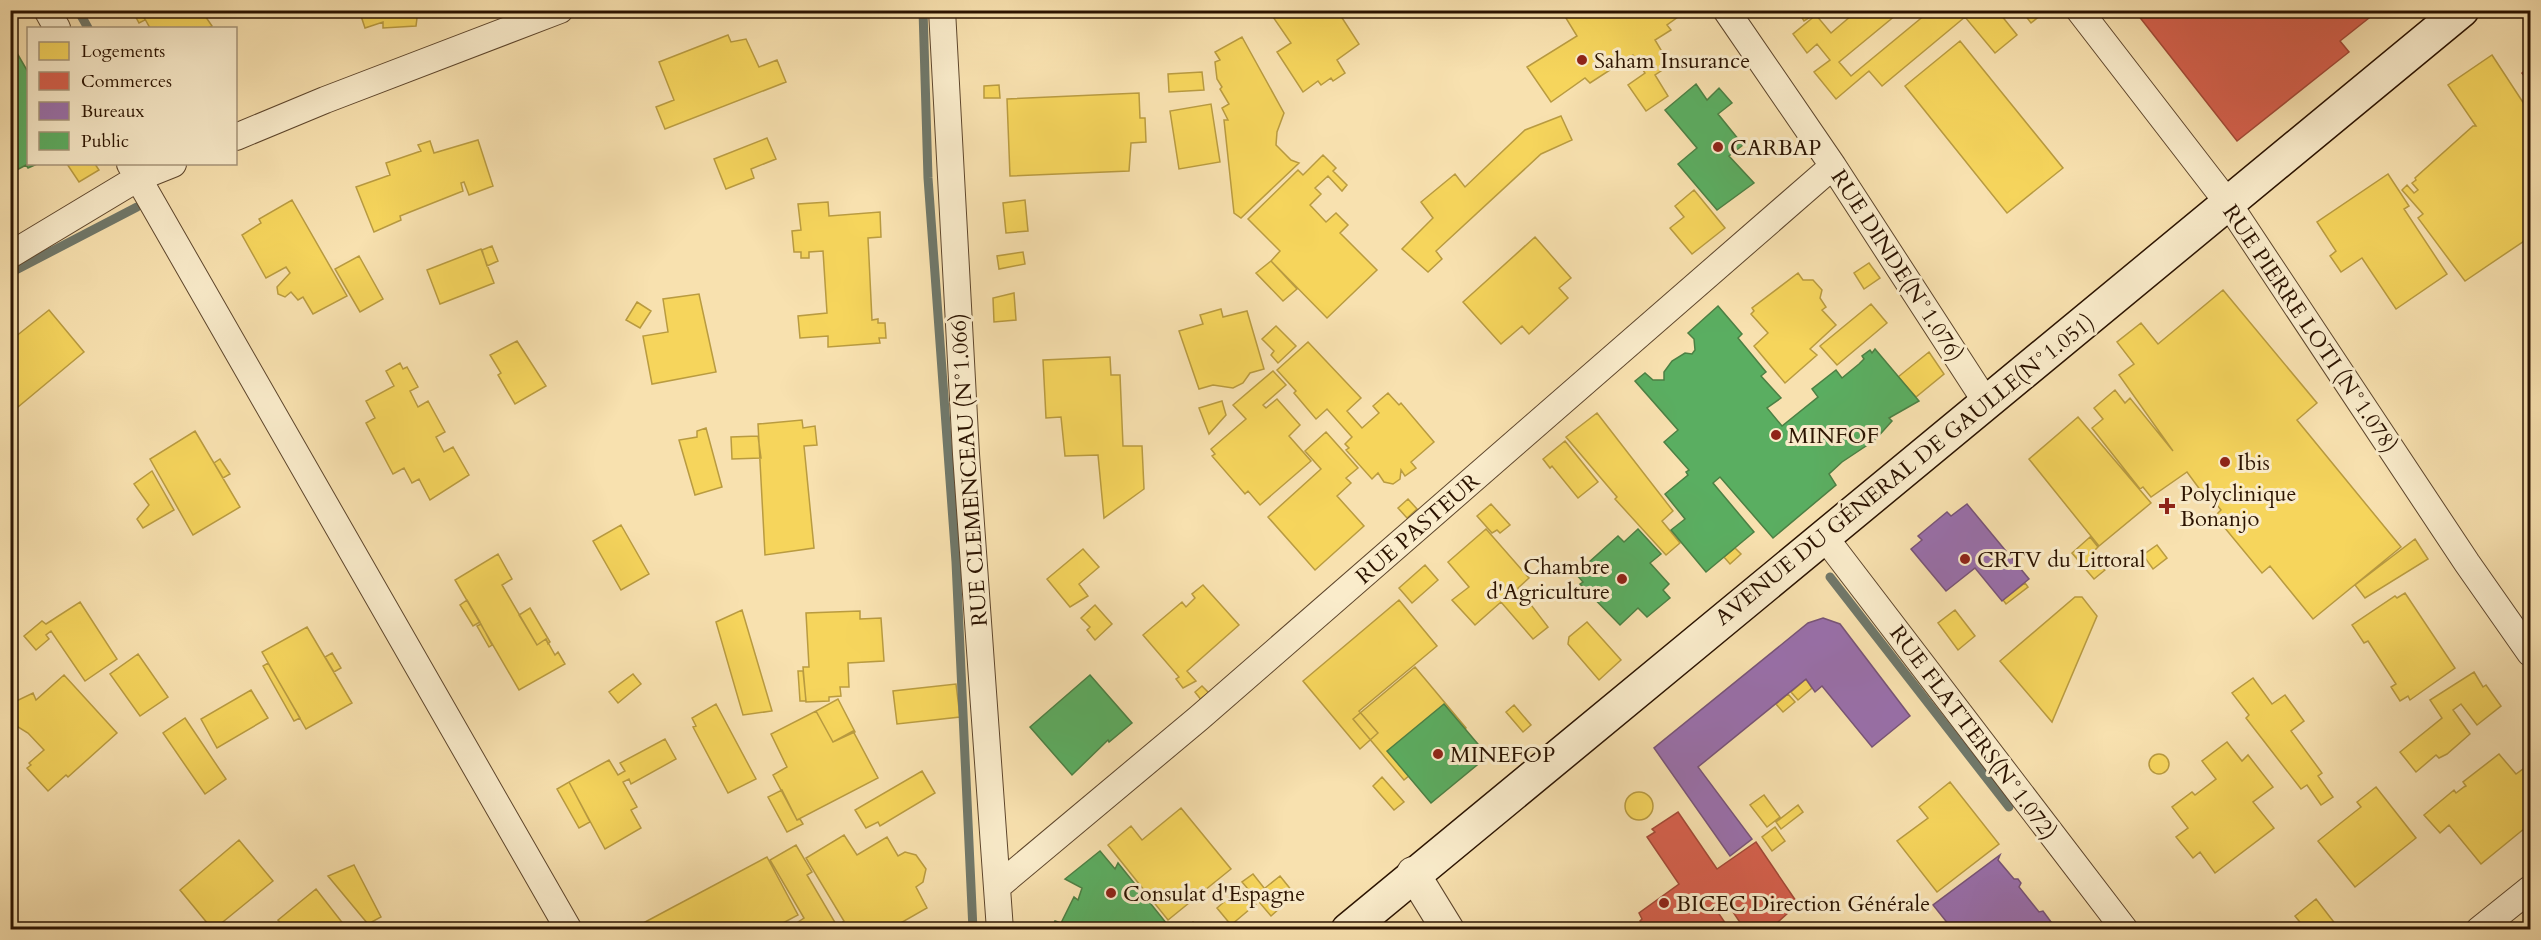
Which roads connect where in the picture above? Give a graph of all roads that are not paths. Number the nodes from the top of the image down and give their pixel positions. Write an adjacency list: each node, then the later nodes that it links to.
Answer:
1 (47, 10): 7 (street)
2 (560, 10): 8 (street)
3 (942, 10): 18 (street, RUE CLEMENCEAU (N°1.066))
4 (1726, 10): 10 (street, RUE DINDE(N°1.076))
5 (2079, 10): 12 (street, RUE PIERRE LOTI (N°1.078))
6 (2462, 10): 12 (main road, AVENUE DU GÉNERAL DE GAULLE(N°1.051))
7 (56, 27)
8 (237, 137)
9 (167, 165): 11 (street)
10 (1833, 166): 14 (street, RUE DINDE(N°1.076)); 18 (street, RUE PASTEUR)
11 (134, 171): 13 (street); 20 (street)
12 (2229, 203): 14 (main road, AVENUE DU GÉNERAL DE GAULLE(N°1.051)); 16 (street, RUE PIERRE LOTI (N°1.078))
13 (10, 255)
14 (1986, 402): 15 (main road, AVENUE DU GÉNERAL DE GAULLE(N°1.051))
15 (1823, 535): 17 (main road, AVENUE DU GÉNERAL DE GAULLE(N°1.051)); 24 (street, RUE FLATTERS(N°1.072))
16 (2530, 653)
17 (1413, 873): 22 (main road, AVENUE DU GÉNERAL DE GAULLE(N°1.051)); 23 (street)
18 (997, 887): 21 (street, RUE CLEMENCEAU (N°1.066))
19 (2530, 889): 25 (street)
20 (569, 930)
21 (1000, 930)
22 (1348, 930)
23 (1449, 930)
24 (2126, 930)
25 (2479, 930)

